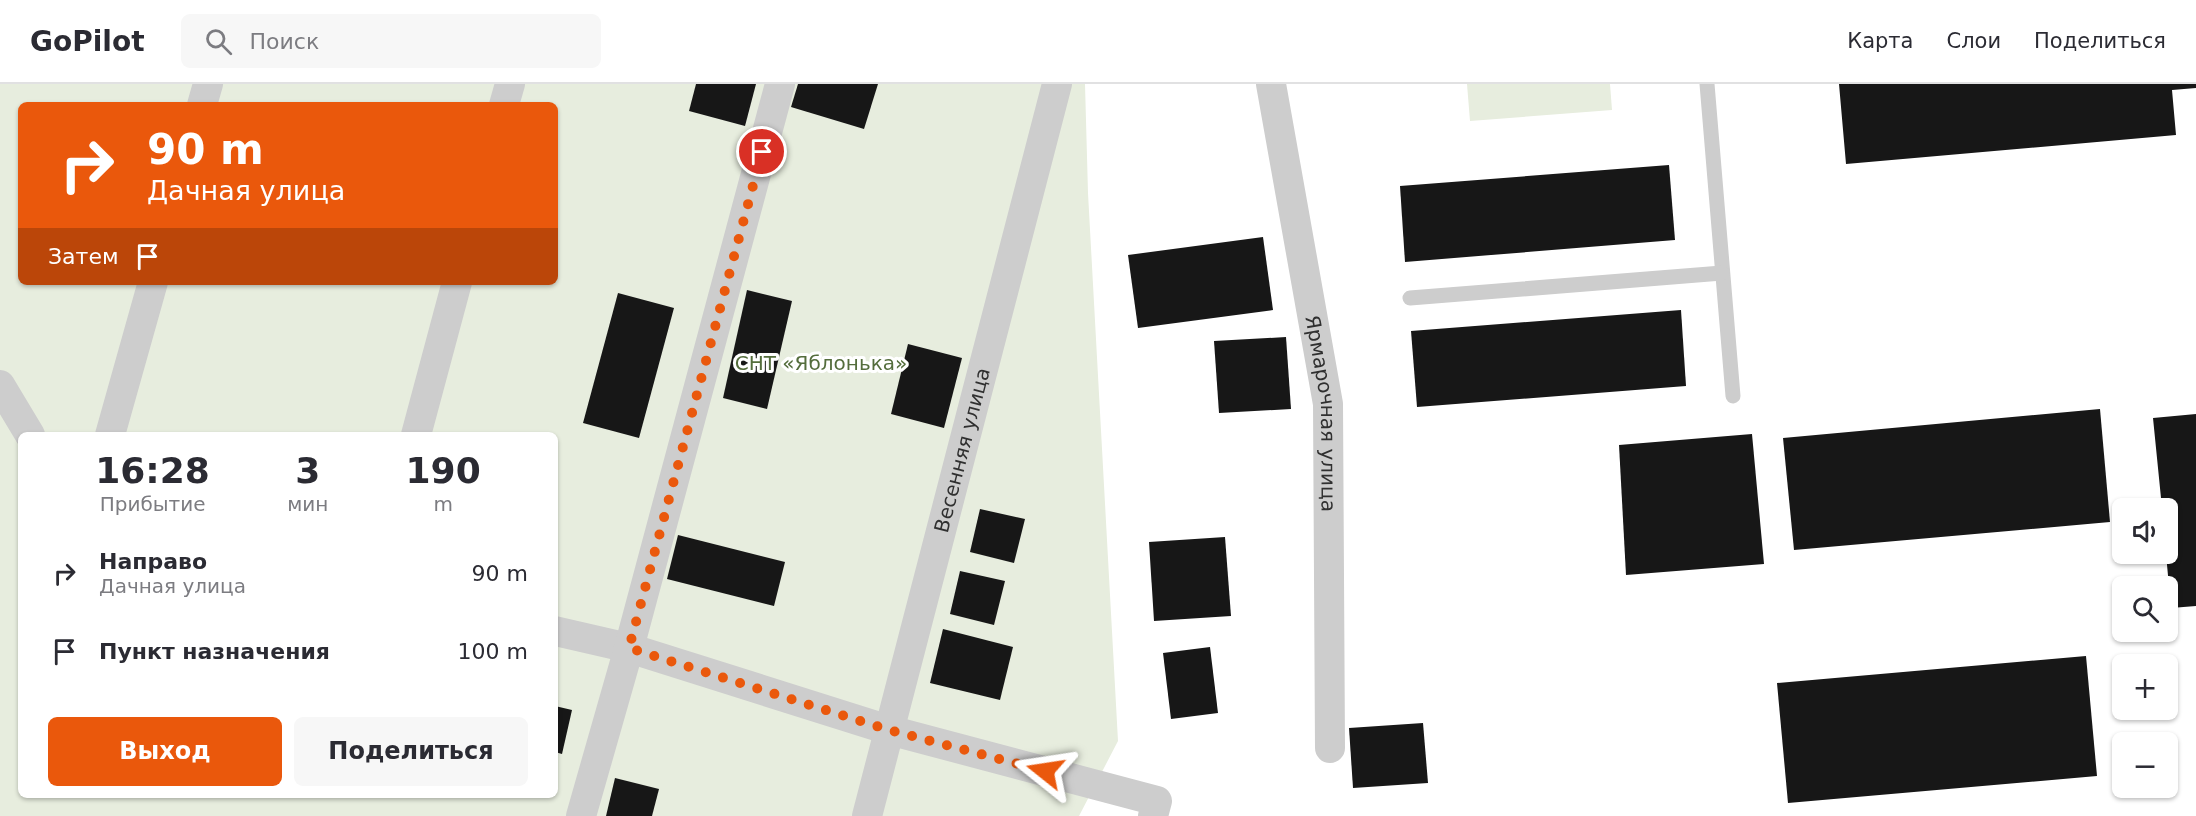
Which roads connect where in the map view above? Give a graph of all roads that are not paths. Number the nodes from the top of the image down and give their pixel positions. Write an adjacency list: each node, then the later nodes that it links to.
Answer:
1 (208, 84): 7 (street)
2 (510, 84): 8 (street)
3 (780, 84): 19 (street)
4 (1057, 84): 20 (street, Весенняя улица)
5 (1271, 84): 21 (street, Ярмарочная улица)
6 (1707, 84): 9 (lane)
7 (203, 102)
8 (505, 102)
9 (1722, 273): 12 (lane); 14 (lane)
10 (152, 285): 16 (street)
11 (456, 285): 17 (street)
12 (1410, 298)
13 (0, 384): 15 (street)
14 (1732, 396)
15 (28, 432)
16 (111, 432)
17 (417, 432)
18 (558, 632): 19 (street)
19 (629, 648): 20 (street); 23 (street)
20 (889, 730): 22 (street); 24 (street, Весенняя улица)
21 (1330, 748)
22 (1155, 808)
23 (581, 816)
24 (867, 816)

